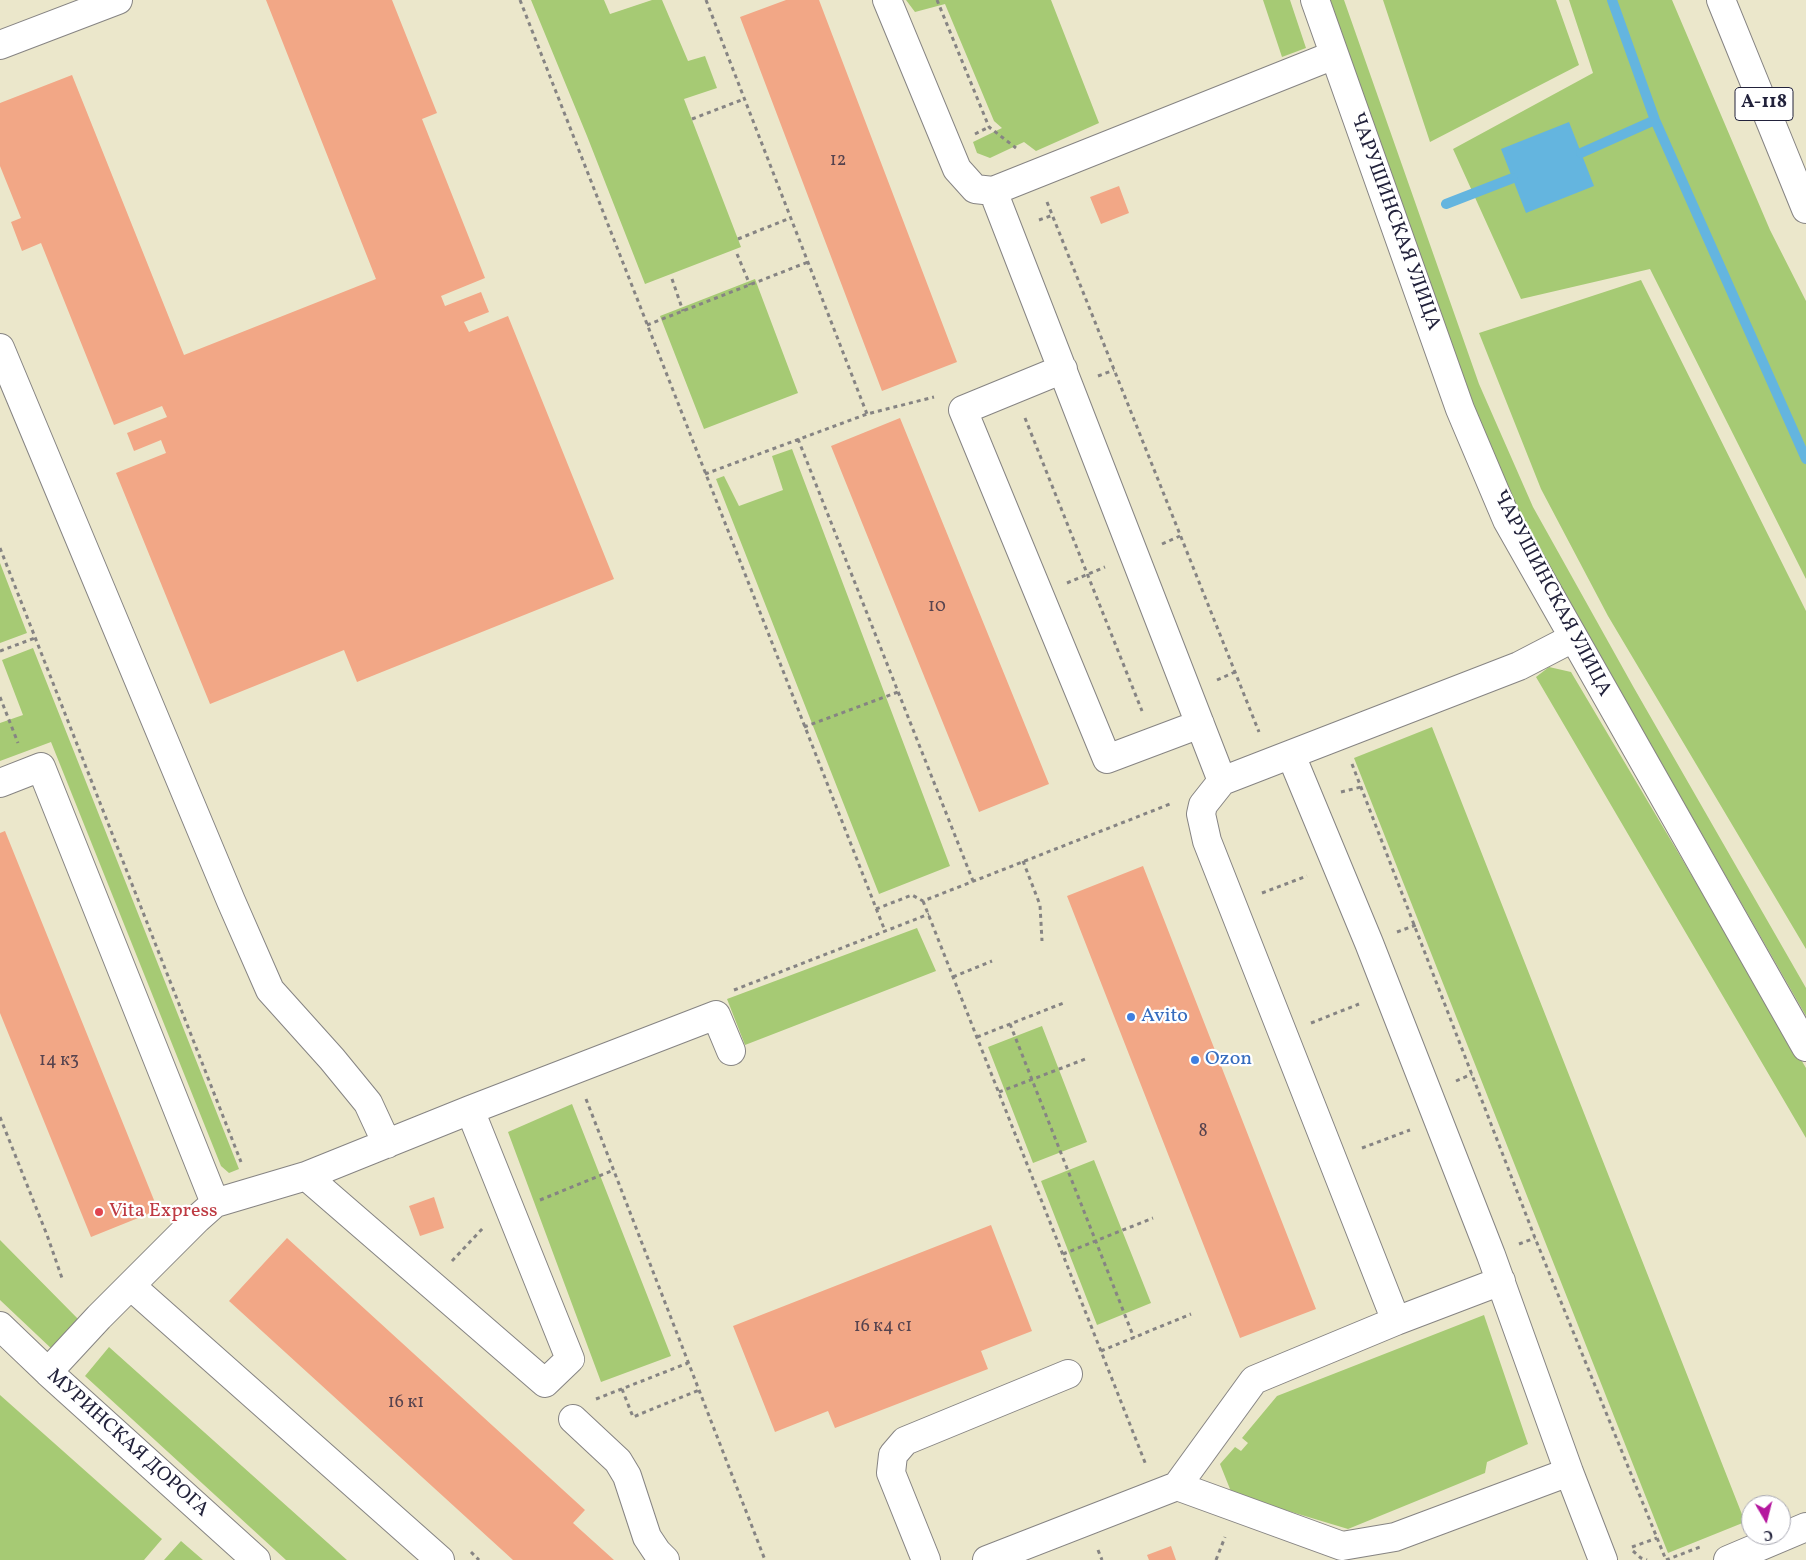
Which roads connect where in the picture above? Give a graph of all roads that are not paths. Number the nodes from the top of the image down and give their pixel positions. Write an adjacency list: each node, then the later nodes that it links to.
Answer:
1 (118, 0): 5 (main road)
2 (887, 0): 7 (main road)
3 (1315, 0): 6 (main road, ЧАРУШИНСКАЯ УЛИЦА)
4 (1722, 0): 8 (main road, А-118)
5 (0, 45)
6 (1334, 55): 7 (main road); 11 (main road, ЧАРУШИНСКАЯ УЛИЦА)
7 (993, 191): 10 (main road)
8 (1806, 209)
9 (0, 348): 19 (main road)
10 (1062, 369): 12 (main road); 12 (main road)
11 (1573, 638): 13 (main road); 16 (main road, ЧАРУШИНСКАЯ УЛИЦА)
12 (1200, 724): 14 (main road)
13 (1291, 755): 14 (main road); 22 (main road)
14 (1222, 781): 24 (main road)
15 (0, 783): 21 (main road)
16 (1806, 1047)
17 (731, 1051): 18 (main road)
18 (470, 1110): 19 (main road); 20 (main road)
19 (387, 1144): 20 (main road)
20 (306, 1176): 21 (main road)
21 (215, 1203): 23 (main road)
22 (1501, 1281): 24 (main road); 29 (main road)
23 (131, 1286): 26 (main road); 34 (main road)
24 (1396, 1321): 30 (main road)
25 (0, 1326): 26 (main road, МУРИНСКАЯ ДОРОГА)
26 (48, 1372): 33 (main road, МУРИНСКАЯ ДОРОГА)
27 (1068, 1374): 36 (main road)
28 (573, 1419): 35 (main road)
29 (1569, 1472): 32 (main road); 38 (main road)
30 (1167, 1490): 32 (main road); 37 (main road)
31 (1806, 1527): 39 (main road)
32 (1344, 1553)
33 (256, 1560)
34 (440, 1560)
35 (665, 1560)
36 (926, 1560)
37 (987, 1560)
38 (1604, 1560)
39 (1728, 1560)

